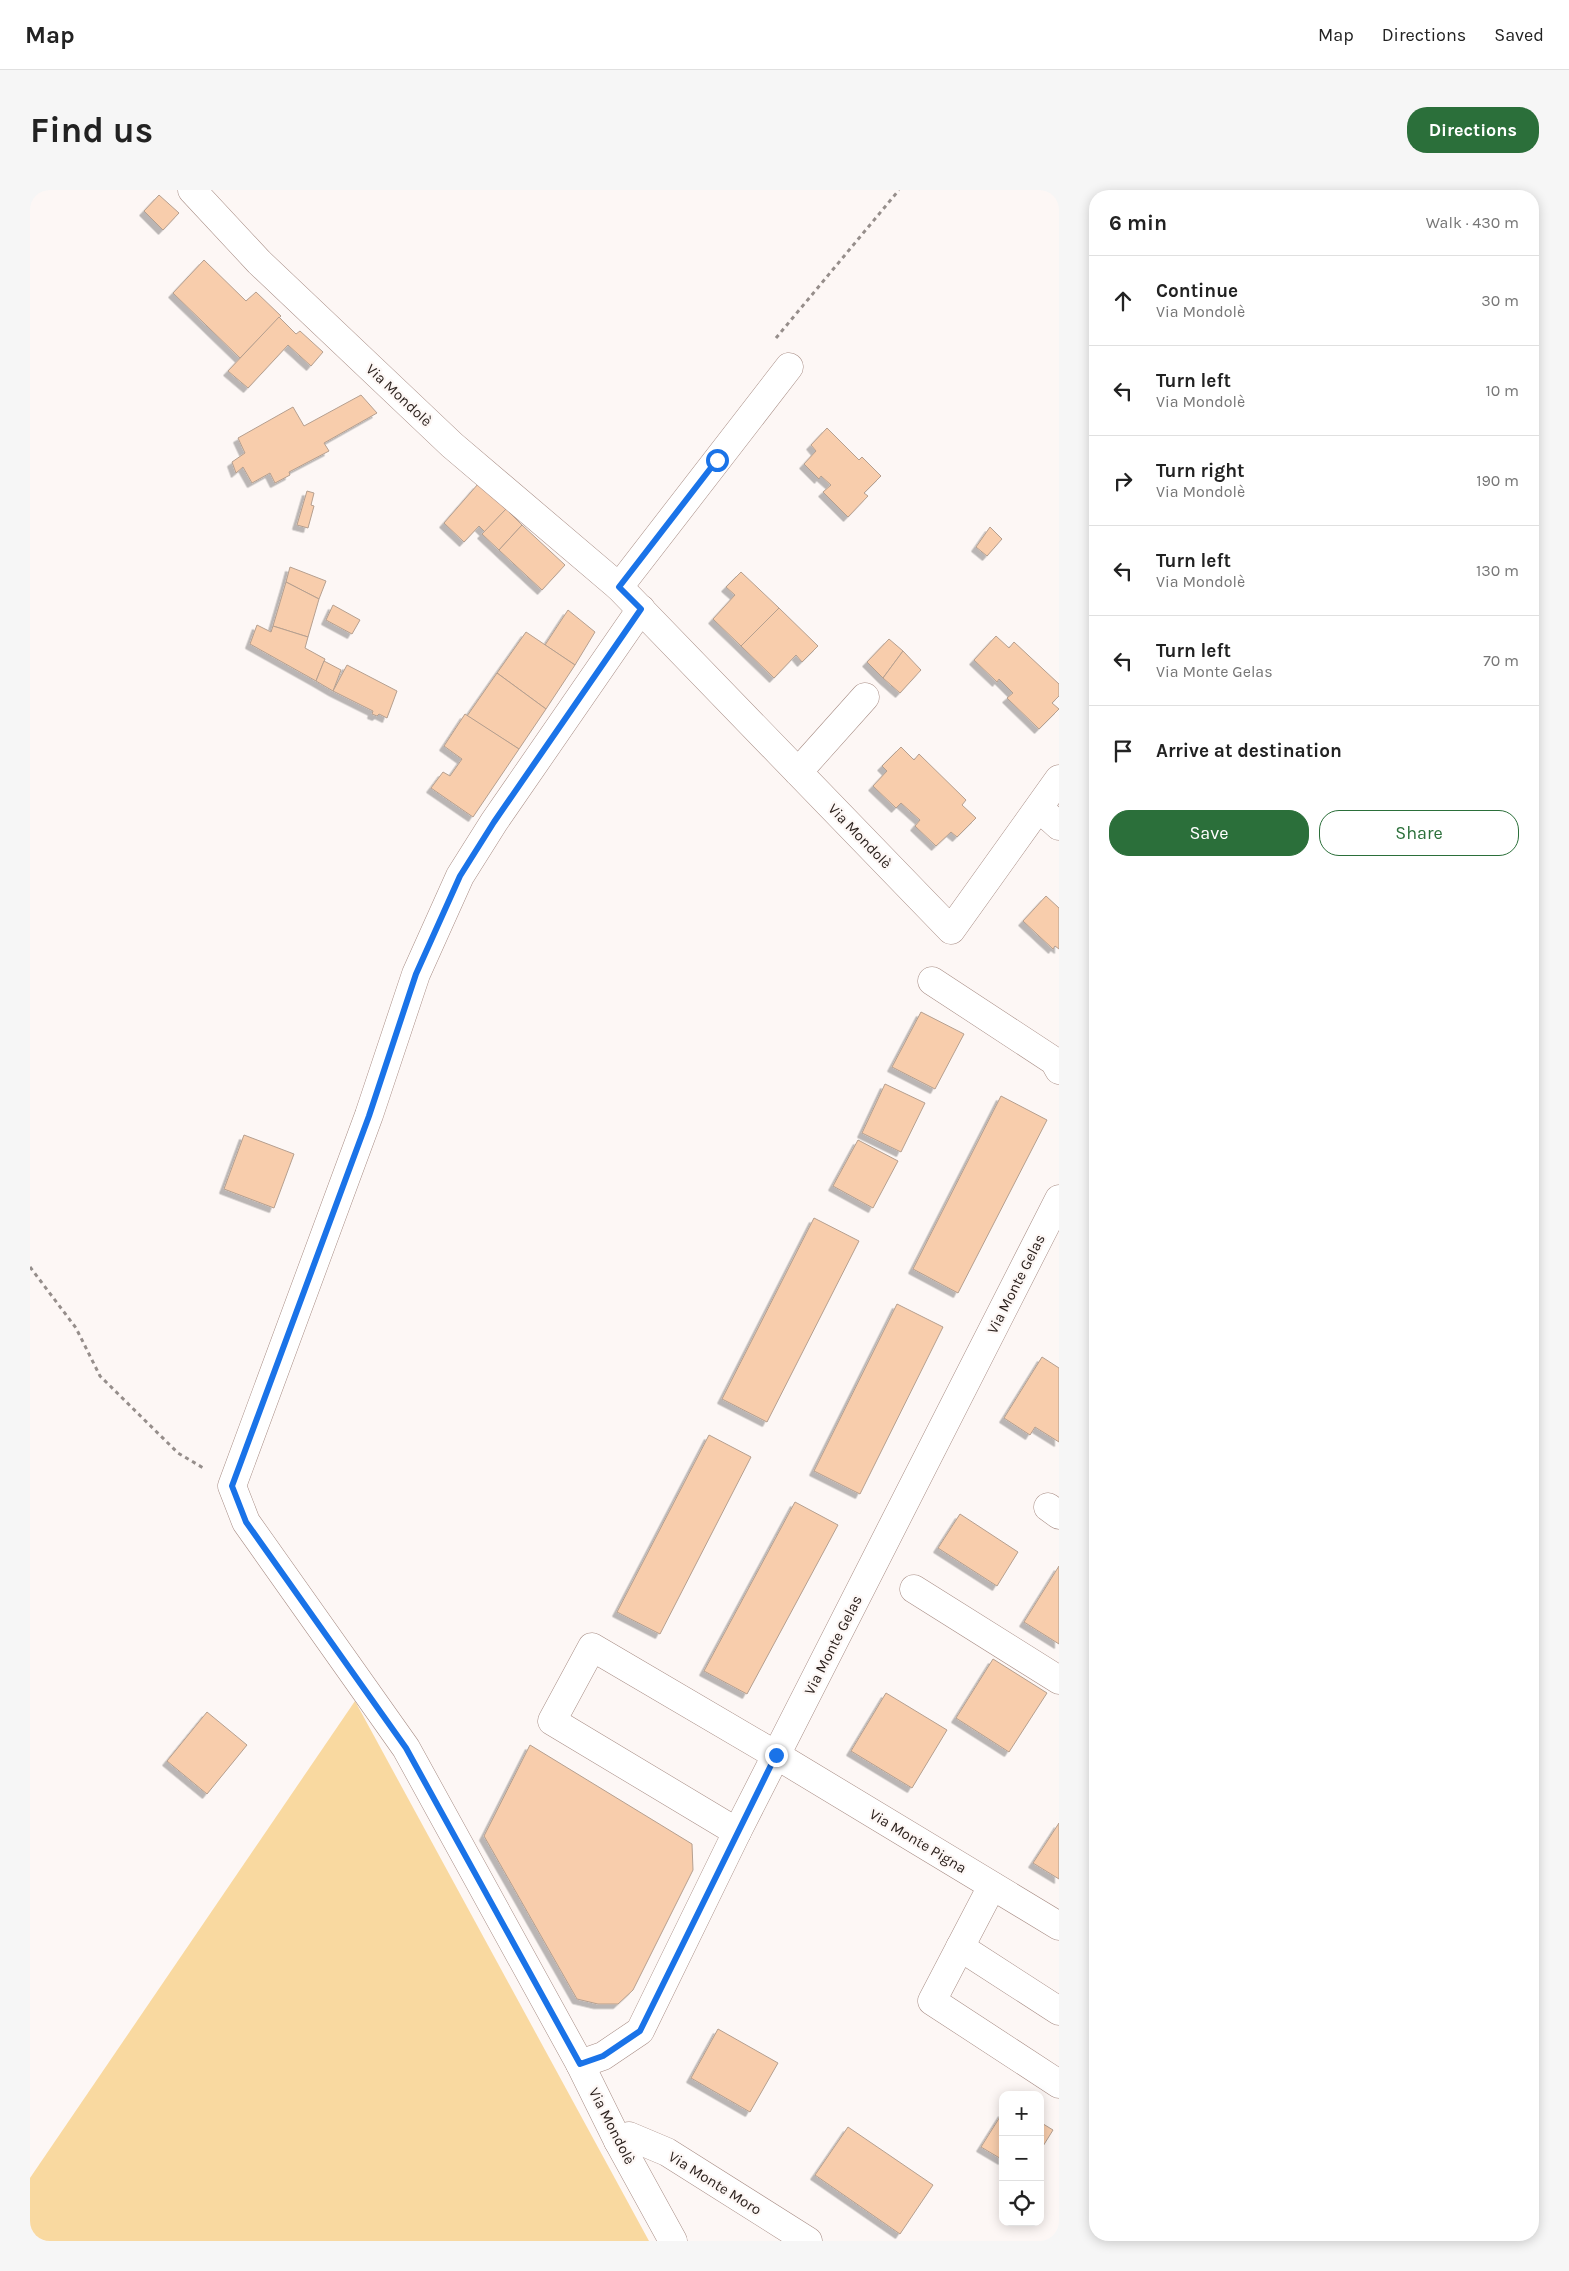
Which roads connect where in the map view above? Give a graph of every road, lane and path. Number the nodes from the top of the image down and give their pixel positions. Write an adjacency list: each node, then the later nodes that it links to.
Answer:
1 (192, 190): 5 (street, Via Mondolè)
2 (898, 190): 3 (path)
3 (772, 343)
4 (789, 367): 5 (street)
5 (619, 587): 6 (street, Via Mondolè)
6 (641, 609): 8 (street, Via Mondolè); 16 (street)
7 (865, 697): 8 (street)
8 (798, 772): 10 (street, Via Mondolè)
9 (1059, 779): 10 (street, Via Mondolè)
10 (1039, 808): 11 (street)
11 (1059, 826)
12 (932, 981): 13 (street)
13 (1059, 1070)
14 (1059, 1198): 19 (street, Via Monte Gelas)
15 (30, 1267): 16 (path)
16 (232, 1486): 25 (street, Via Mondolè)
17 (914, 1589): 18 (street)
18 (1059, 1680)
19 (776, 1755): 20 (street, Via Monte Gelas); 20 (street, Via Monte Pigna); 21 (street, Via Monte Pigna)
20 (738, 1832): 25 (street, Via Monte Gelas)
21 (992, 1886): 22 (street, Via Monte Pigna); 23 (street)
22 (1059, 1926)
23 (960, 1947): 24 (street); 26 (street)
24 (1059, 2011)
25 (580, 2064): 27 (street, Via Mondolè)
26 (1059, 2084)
27 (618, 2141): 28 (street, Via Mondolè); 29 (street, Via Monte Moro)
28 (673, 2241)
29 (808, 2241)

